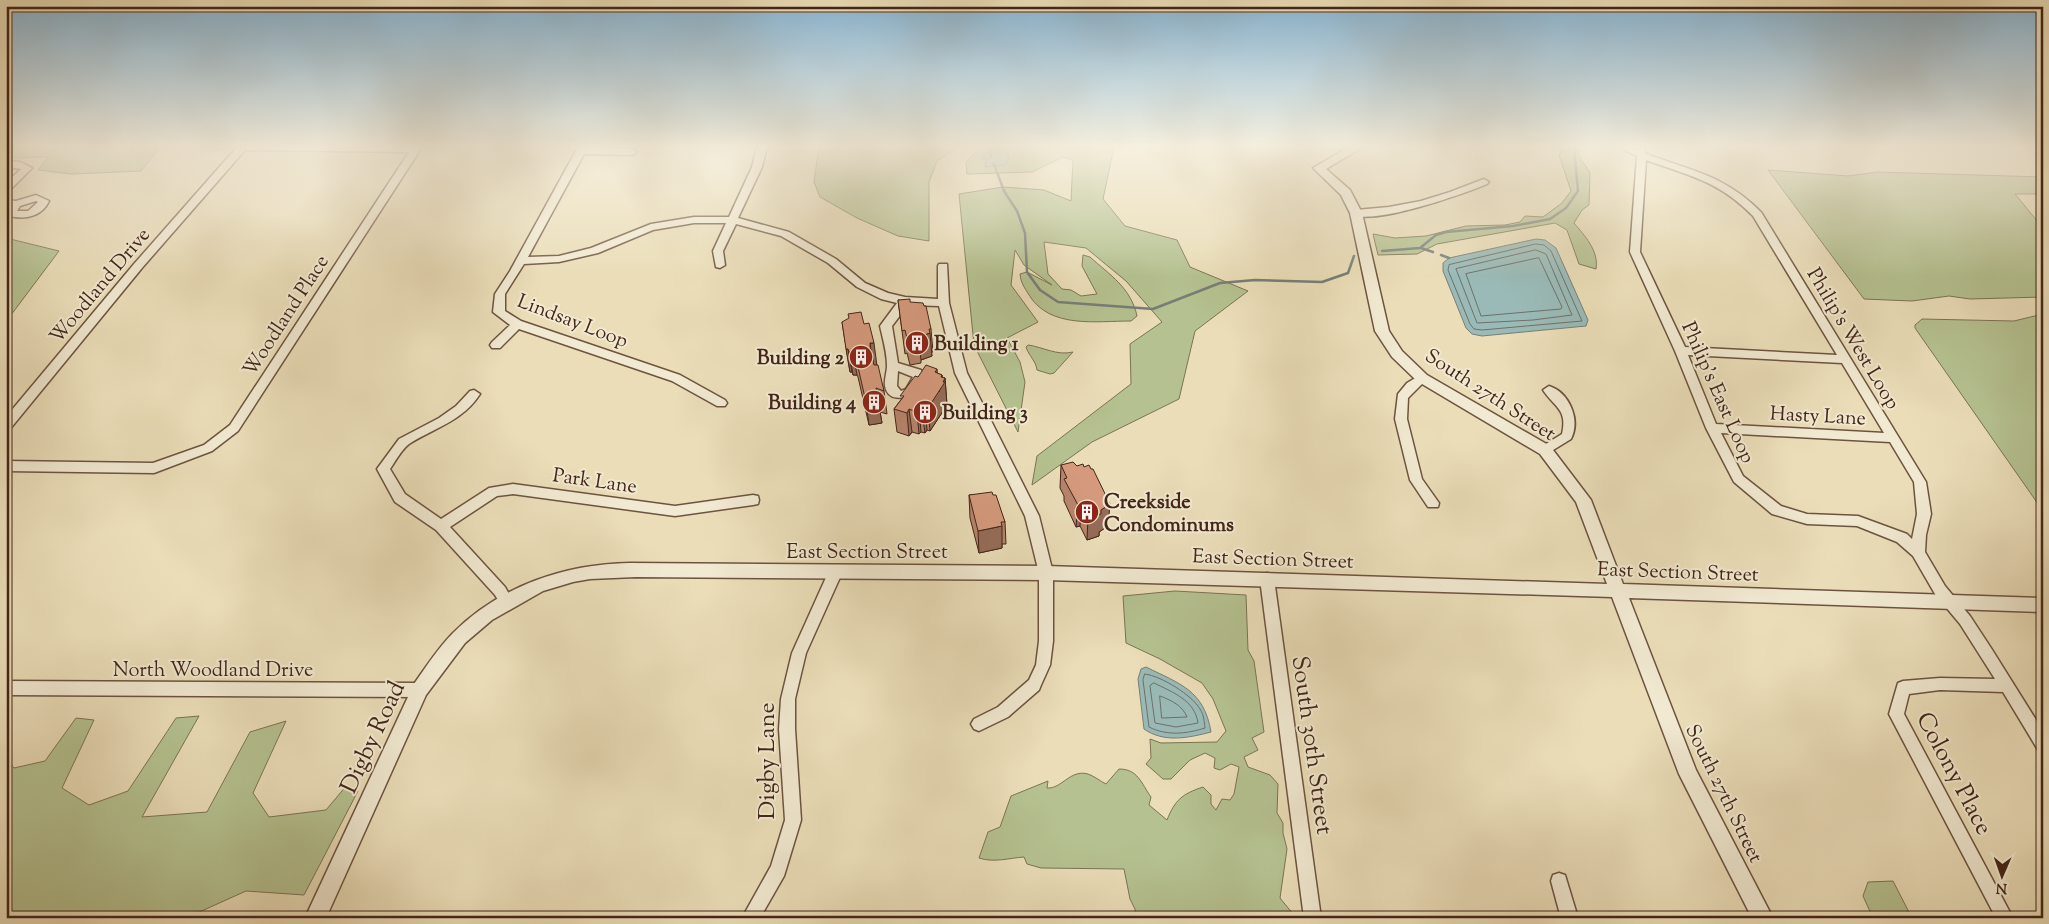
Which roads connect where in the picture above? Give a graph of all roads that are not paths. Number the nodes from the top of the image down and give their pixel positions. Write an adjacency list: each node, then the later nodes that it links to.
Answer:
1 (204, 190): 25 (street, Woodland Drive)
2 (388, 190): 29 (street, Woodland Place)
3 (559, 190): 11 (street, Lindsay Loop)
4 (747, 190): 10 (street)
5 (1343, 190): 9 (street, South 27th Street)
6 (1468, 190): 9 (street)
7 (1638, 190): 18 (street, Philip's East Loop)
8 (1728, 190): 19 (street, Philip's West Loop)
9 (1356, 213): 21 (street, South 27th Street)
10 (734, 220): 11 (street); 12 (street); 14 (street)
11 (521, 260): 16 (street, Lindsay Loop)
12 (720, 265)
13 (943, 266): 15 (street)
14 (905, 300): 15 (street); 20 (street)
15 (944, 303): 35 (street)
16 (517, 324): 17 (street); 24 (street, Lindsay Loop)
17 (496, 345)
18 (1681, 351): 19 (street); 26 (street, Philip's East Loop)
19 (1845, 359): 27 (street, Philip's West Loop)
20 (893, 365)
21 (1422, 378): 28 (street, South 27th Street); 31 (street)
22 (1549, 390): 28 (street)
23 (474, 394): 32 (street)
24 (721, 403)
25 (6, 426)
26 (1712, 428): 27 (street, Hasty Lane); 33 (street, Philip's East Loop)
27 (1891, 438): 33 (street, Philip's West Loop)
28 (1545, 450): 37 (street, South 27th Street)
29 (6, 466)
30 (753, 500): 32 (street, Park Lane)
31 (1433, 503)
32 (441, 526): 38 (street)
33 (1918, 552): 39 (street)
34 (835, 573): 35 (street, East Section Street); 38 (street, East Section Street); 48 (street, Digby Lane)
35 (1046, 573): 36 (street, East Section Street); 44 (street)
36 (1267, 579): 37 (street, East Section Street); 49 (street, South 30th Street)
37 (1617, 590): 39 (street, East Section Street); 51 (street, South 27th Street)
38 (506, 601): 43 (street, Digby Road)
39 (1949, 601): 40 (street, East Section Street); 41 (street)
40 (2043, 605)
41 (2007, 686): 45 (street); 52 (street, Colony Place)
42 (6, 688): 43 (street, North Woodland Drive)
43 (420, 690): 47 (street, Digby Road)
44 (979, 724)
45 (2043, 745)
46 (1559, 881): 50 (street)
47 (315, 918)
48 (750, 918)
49 (1313, 918)
50 (1570, 918)
51 (1763, 918)
52 (2005, 918)

